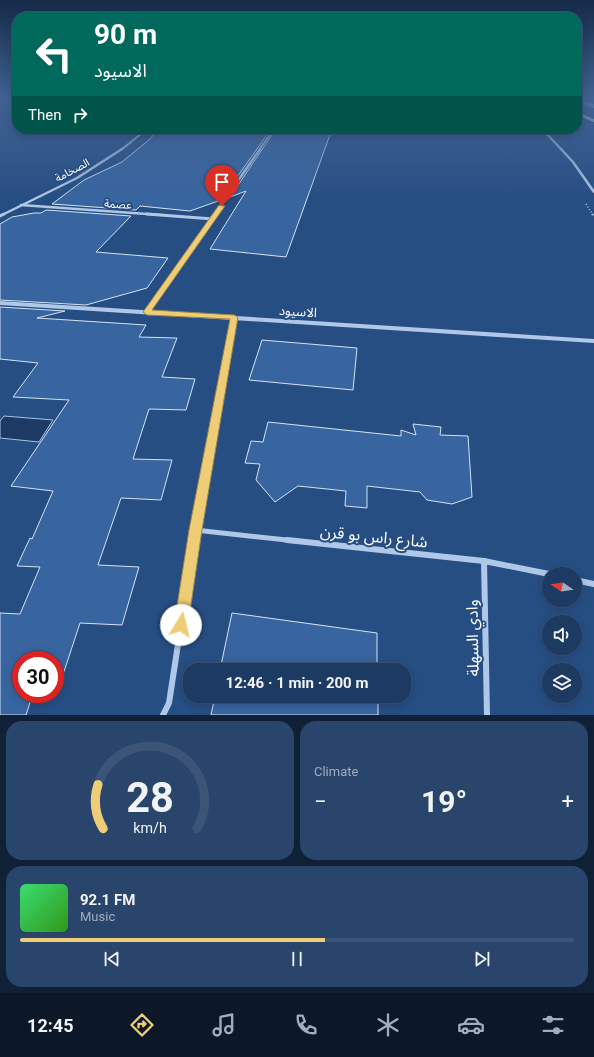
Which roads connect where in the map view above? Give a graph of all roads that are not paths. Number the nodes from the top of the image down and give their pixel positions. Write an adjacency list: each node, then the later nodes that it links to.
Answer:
1 (140, 134): 5 (street, الصخامة)
2 (271, 134): 7 (street)
3 (547, 134): 4 (street)
4 (594, 192)
5 (21, 205): 6 (street, الصخامة); 7 (street, عصمة)
6 (0, 216)
7 (213, 219): 9 (street)
8 (0, 303): 9 (street, الاسيود)
9 (147, 312): 10 (street, الاسيود)
10 (234, 317): 11 (street, الاسيود); 12 (street)
11 (594, 341)
12 (196, 530): 13 (street, شارع راس بو قرن); 17 (street)
13 (484, 561): 14 (street, شارع راس بو قرن); 18 (street, وادي السهلة)
14 (542, 573)
15 (582, 581): 16 (street)
16 (594, 584)
17 (163, 715)
18 (488, 715)

